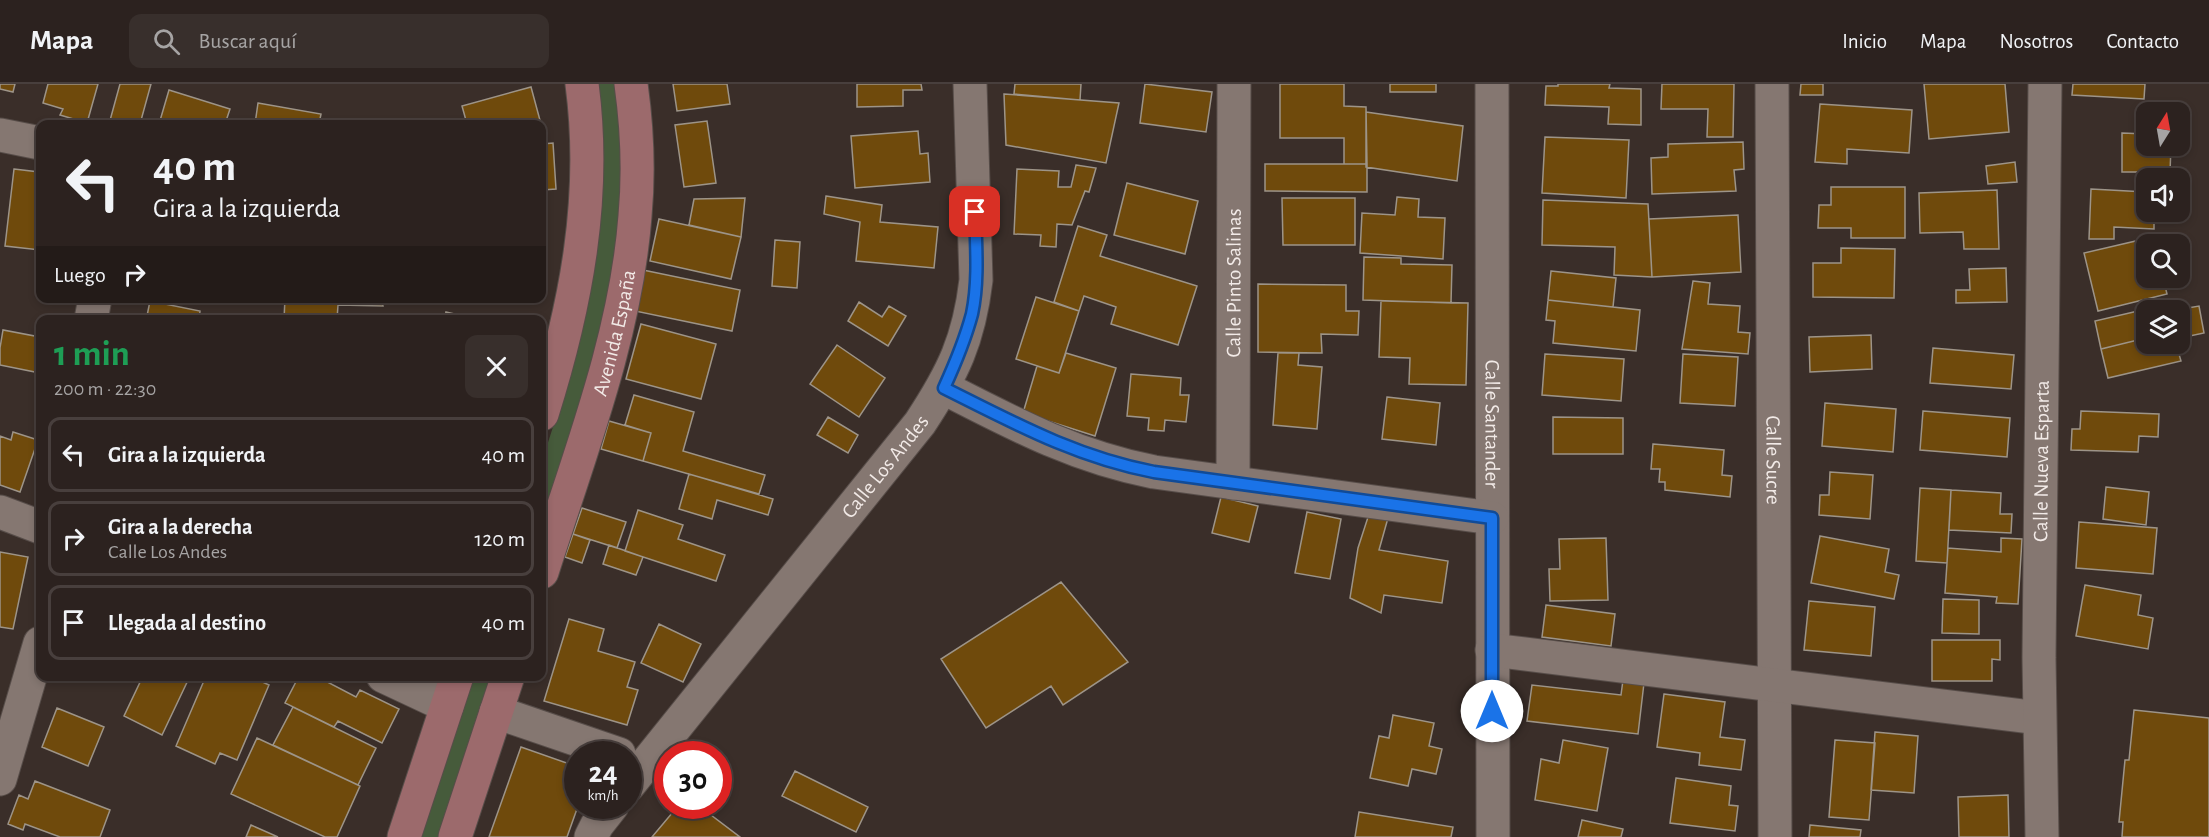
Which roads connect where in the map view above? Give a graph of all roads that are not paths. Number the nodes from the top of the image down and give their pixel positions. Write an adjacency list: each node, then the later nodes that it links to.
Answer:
1 (582, 84): 11 (main road)
2 (631, 84): 16 (main road, Avenida España)
3 (969, 84): 10 (street, Calle Los Andes)
4 (1234, 84): 12 (street, Calle Pinto Salinas)
5 (1491, 84): 14 (street, Calle Santander)
6 (1772, 84): 21 (street, Calle Sucre)
7 (2045, 84): 24 (street, Calle Nueva Esparta)
8 (0, 135): 9 (street)
9 (36, 142)
10 (944, 388): 12 (street); 26 (street, Calle Los Andes)
11 (546, 399)
12 (1233, 483): 14 (street)
13 (0, 512): 15 (street)
14 (1492, 518): 17 (street, Calle Santander)
15 (36, 526)
16 (546, 560)
17 (1492, 650): 21 (street); 32 (street, Calle Santander)
18 (36, 657): 27 (street)
19 (406, 681): 22 (street)
20 (506, 681): 23 (main road)
21 (1775, 685): 24 (street); 33 (street, Calle Sucre)
22 (452, 691): 29 (main road)
23 (496, 712): 25 (street); 30 (main road)
24 (2039, 718): 34 (street, Calle Nueva Esparta)
25 (570, 741)
26 (642, 752)
27 (0, 779)
28 (602, 819): 31 (street)
29 (404, 837)
30 (455, 837)
31 (591, 837)
32 (1493, 837)
33 (1775, 837)
34 (2042, 837)

